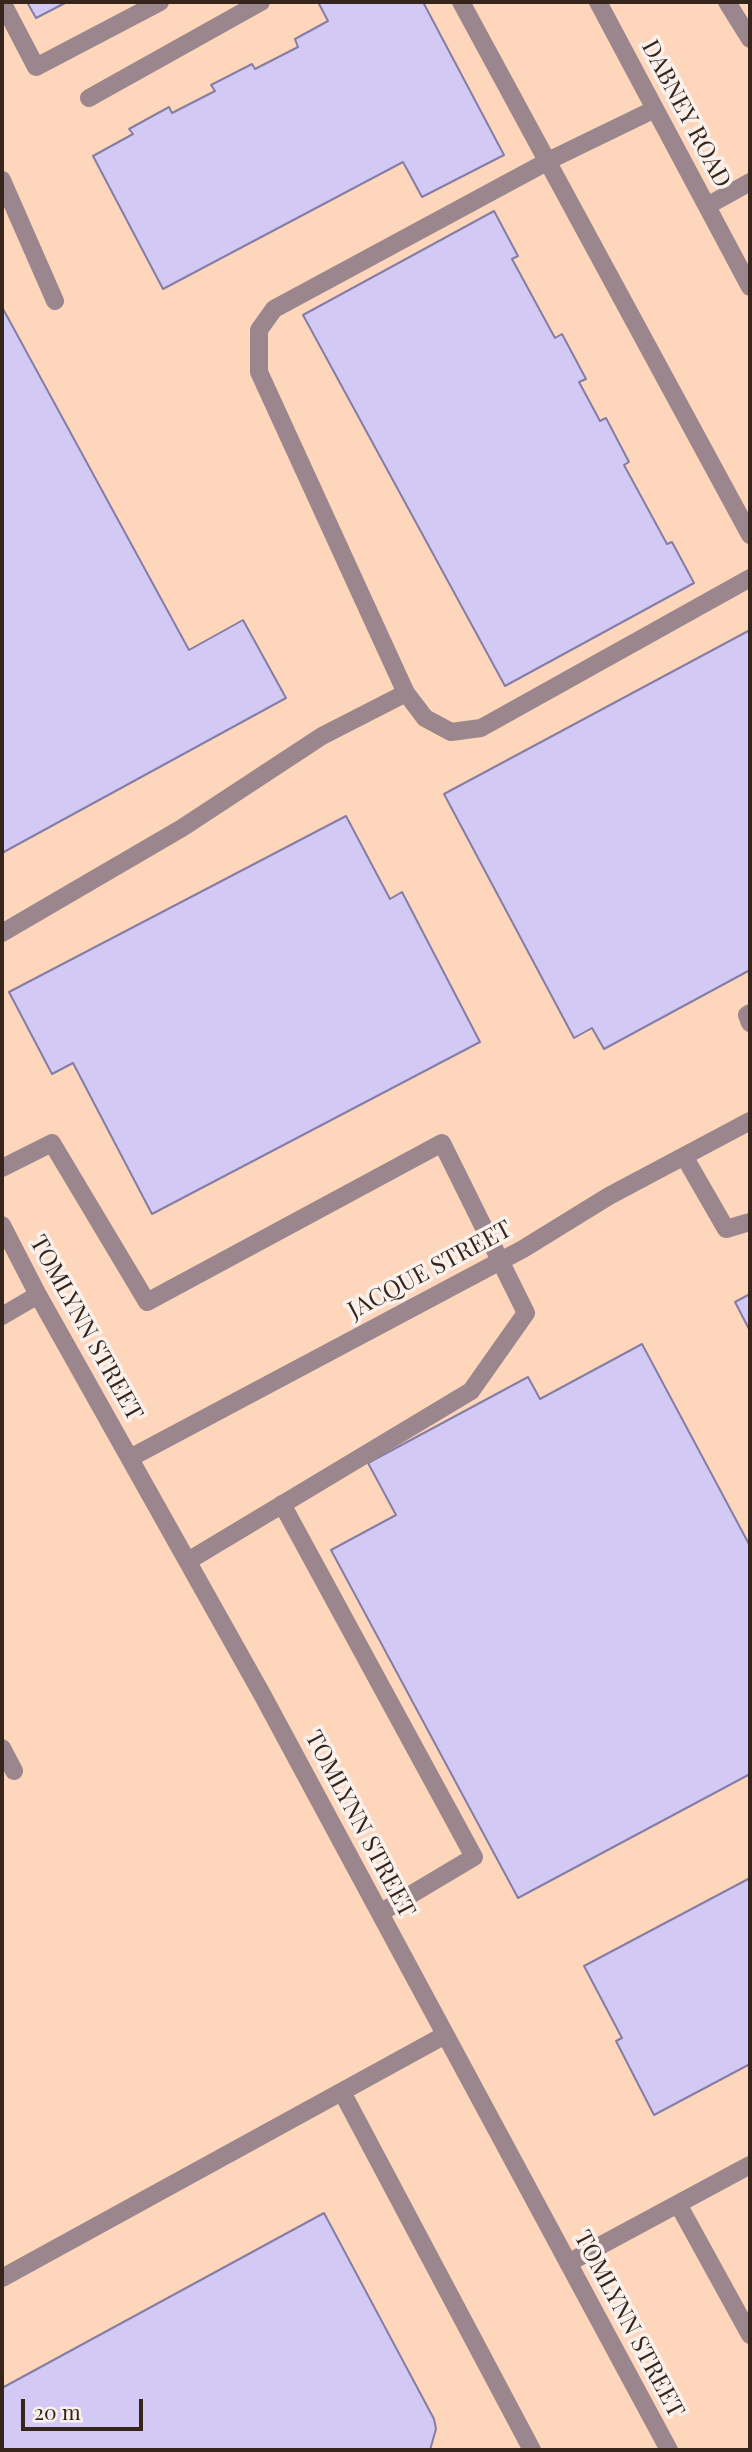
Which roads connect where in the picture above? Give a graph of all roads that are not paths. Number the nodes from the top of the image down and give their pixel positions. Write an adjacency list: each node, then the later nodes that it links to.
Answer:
1 (2, 2): 2 (street)
2 (160, 2)
3 (261, 2): 8 (street)
4 (461, 2): 10 (street)
5 (598, 2): 9 (street, DABNEY ROAD)
6 (727, 2): 7 (street)
7 (750, 39)
8 (89, 98)
9 (655, 109): 10 (street); 13 (street, DABNEY ROAD)
10 (547, 161): 16 (street); 18 (street)
11 (2, 180): 15 (street)
12 (750, 182): 13 (street)
13 (707, 206): 14 (street, DABNEY ROAD)
14 (750, 287)
15 (55, 301)
16 (750, 535)
17 (750, 578): 18 (street)
18 (406, 693): 19 (street)
19 (2, 933)
20 (750, 1013): 21 (street)
21 (750, 1023)
22 (750, 1121): 23 (street, JACQUE STREET)
23 (684, 1156): 25 (street); 27 (street, JACQUE STREET)
24 (2, 1168): 27 (street)
25 (750, 1222)
26 (2, 1225): 28 (street, TOMLYNN STREET)
27 (500, 1261): 30 (street, JACQUE STREET); 31 (street)
28 (38, 1295): 29 (street); 30 (street, TOMLYNN STREET)
29 (2, 1316)
30 (130, 1458): 32 (street, TOMLYNN STREET)
31 (282, 1504): 32 (street); 35 (street)
32 (188, 1561): 35 (street, TOMLYNN STREET)
33 (2, 1748): 34 (street)
34 (14, 1770)
35 (380, 1913): 36 (street, TOMLYNN STREET)
36 (445, 2035): 37 (street); 40 (street, TOMLYNN STREET)
37 (342, 2092): 41 (street); 43 (street)
38 (750, 2165): 39 (street)
39 (678, 2204): 40 (street); 42 (street)
40 (568, 2263): 44 (street, TOMLYNN STREET)
41 (2, 2278)
42 (750, 2334)
43 (532, 2450)
44 (669, 2450)

